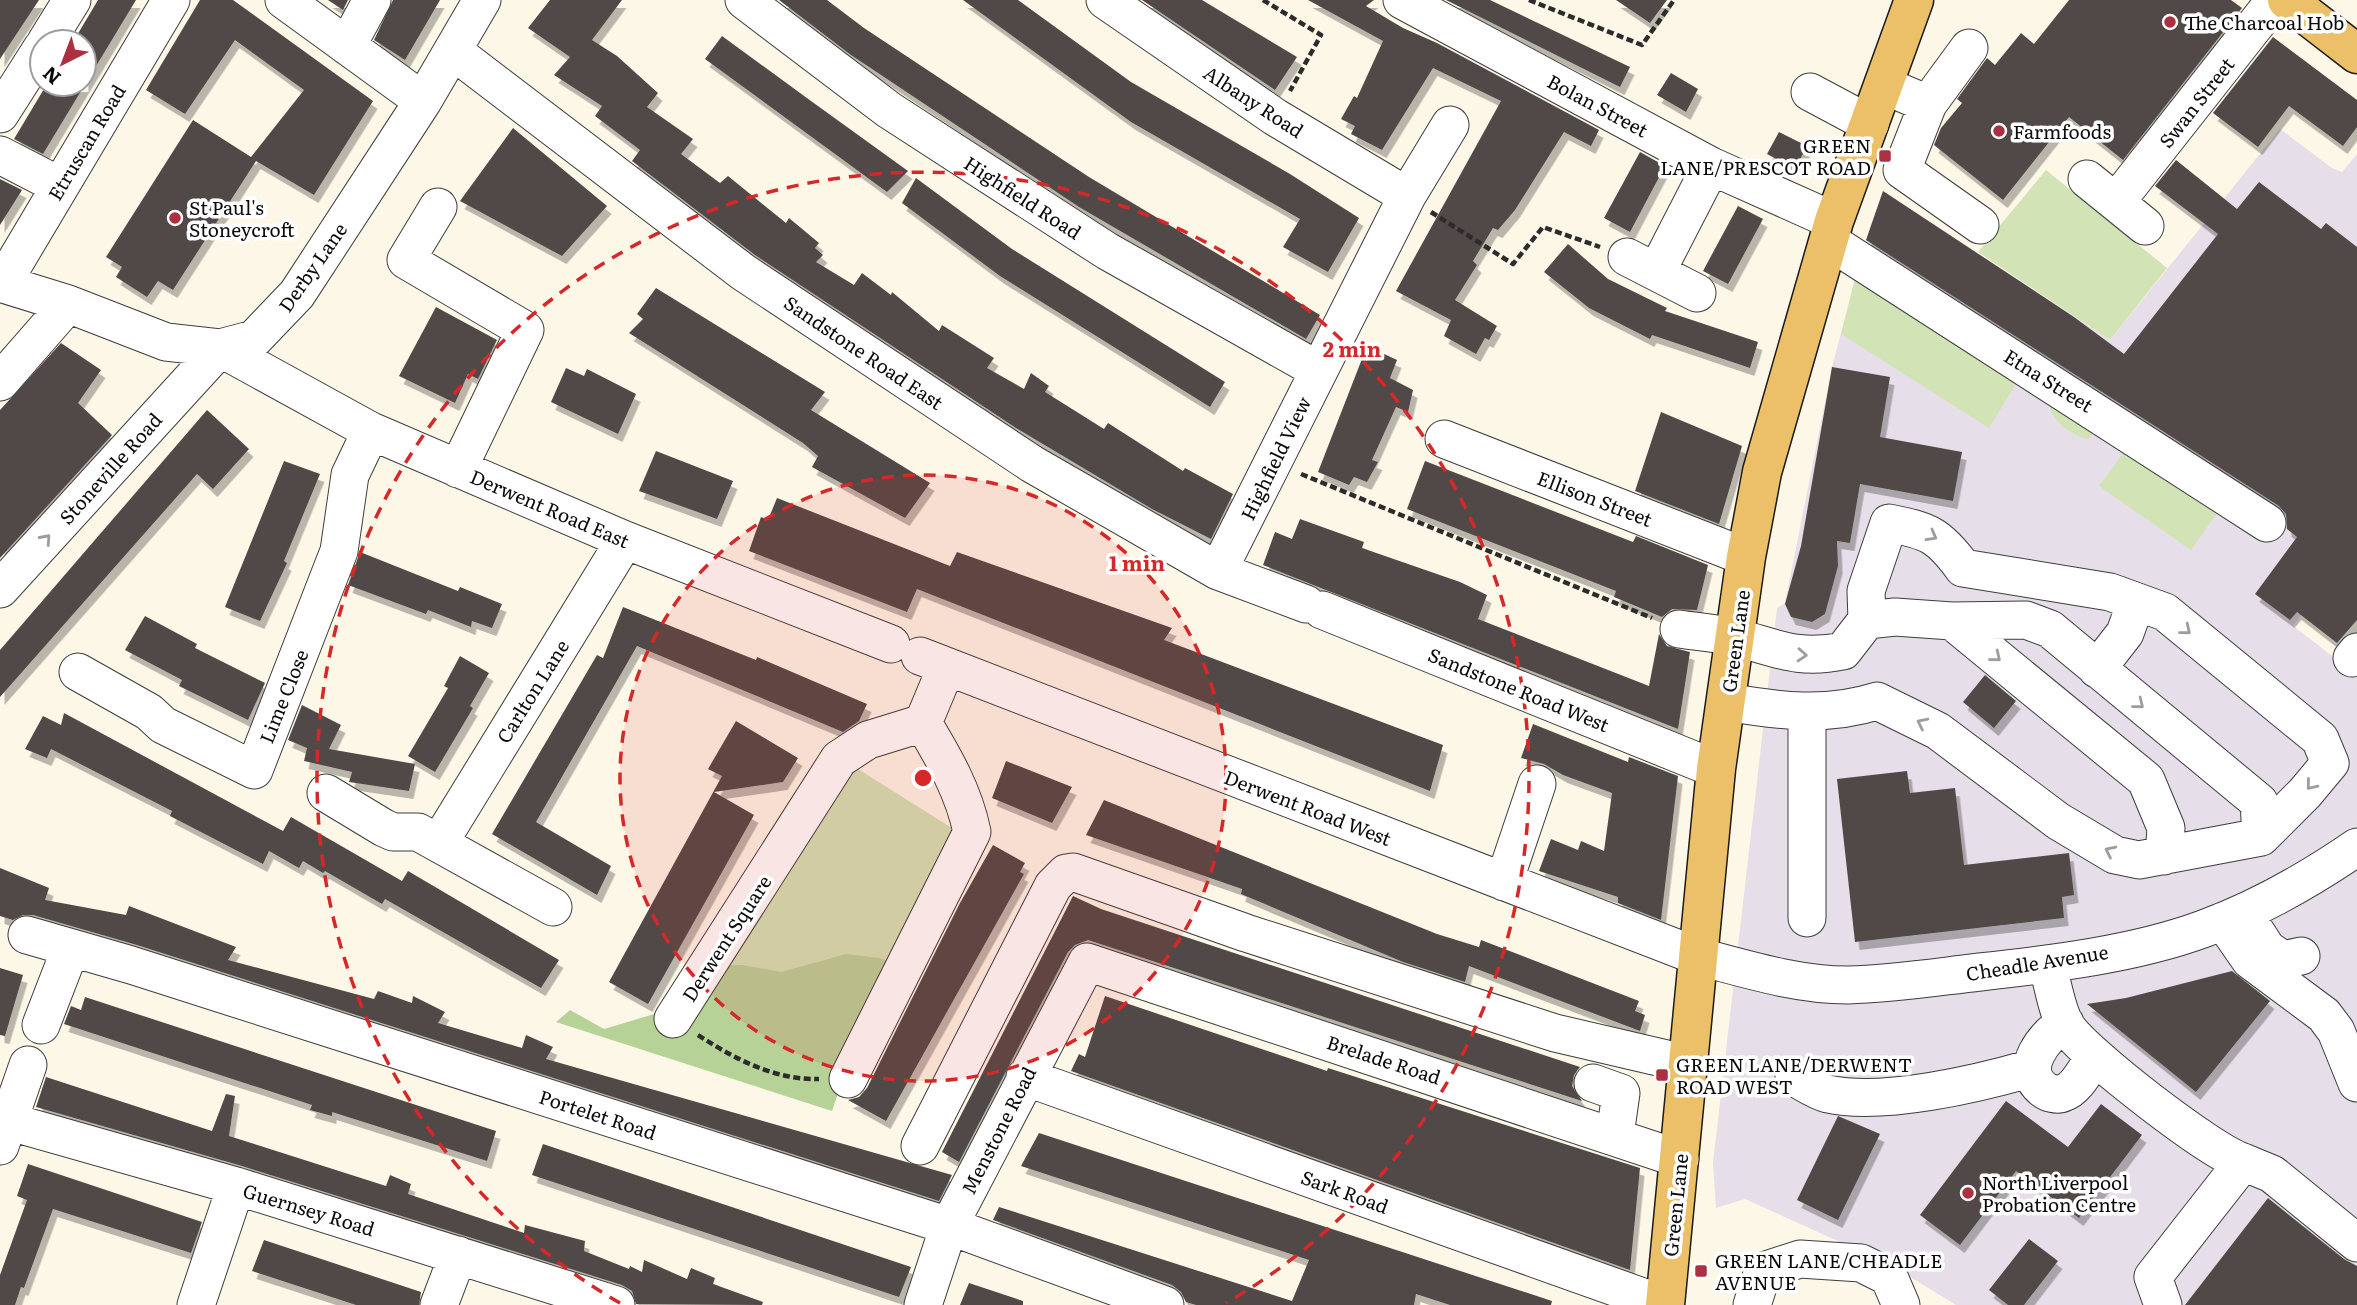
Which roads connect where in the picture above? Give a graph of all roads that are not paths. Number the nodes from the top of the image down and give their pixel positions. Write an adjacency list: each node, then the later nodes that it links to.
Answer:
1 (72, 0): 12 (street)
2 (284, 0): 13 (street)
3 (372, 0): 13 (street)
4 (482, 0): 15 (street, Derby Lane)
5 (744, 0): 39 (street, Highfield Road)
6 (1105, 0): 29 (street, Albany Road)
7 (1402, 0): 26 (street, Bolan Street)
8 (1914, 0): 18 (main road, Green Lane)
9 (2275, 0): 30 (street, Swan Street)
10 (2287, 0): 16 (main road)
11 (159, 4): 28 (street, Etruscan Road)
12 (55, 28)
13 (348, 46): 20 (street)
14 (1969, 48): 21 (street)
15 (453, 51): 20 (street, Derby Lane); 47 (street, Sandstone Road East)
16 (2357, 54)
17 (28, 70): 22 (street)
18 (1885, 86): 21 (street); 23 (main road, Green Lane)
19 (1810, 92): 23 (street)
20 (423, 101): 38 (street, Derby Lane)
21 (1928, 104): 32 (street)
22 (0, 114)
23 (1870, 124): 34 (main road, Green Lane)
24 (1450, 125): 29 (street, Highfield View)
25 (0, 155): 28 (street)
26 (1711, 166): 34 (street, Bolan Street); 36 (street)
27 (2087, 179): 30 (street)
28 (60, 186): 35 (street, Etruscan Road)
29 (1407, 196): 39 (street, Highfield View)
30 (2116, 202): 33 (street)
31 (439, 207): 43 (street)
32 (1980, 225)
33 (2145, 226)
34 (1832, 231): 44 (street, Etna Street); 46 (main road, Green Lane)
35 (1, 284): 37 (street, Derby Lane)
36 (1698, 293)
37 (68, 304): 38 (street, Derby Lane); 40 (street)
38 (220, 348): 41 (street, Derwent Road East); 48 (street, Stoneville Road, one-way to 38)
39 (1318, 370): 47 (street, Highfield View)
40 (0, 382)
41 (370, 431): 43 (street, Derwent Road East); 58 (street, Lime Close)
42 (1444, 439): 46 (street, Ellison Street)
43 (458, 469): 45 (street, Derwent Road East)
44 (2267, 523)
45 (625, 540): 56 (street, Derwent Road East); 67 (street, Carlton Lane)
46 (1746, 557): 54 (main road, Green Lane)
47 (1219, 571): 50 (street, Sandstone Road East)
48 (0, 589)
49 (2136, 602): 51 (street, one-way to 49); 57 (street); 66 (street, one-way to 66)
50 (1314, 607): 63 (street, Sandstone Road West)
51 (1867, 621): 52 (street); 55 (street)
52 (1952, 621): 57 (street); 69 (street, one-way to 69)
53 (1679, 629): 54 (street)
54 (1737, 638): 55 (street, one-way to 55); 60 (main road, Green Lane)
55 (1843, 652): 59 (street)
56 (919, 656): 62 (street); 70 (street, Derwent Road West)
57 (2097, 669): 66 (street, one-way to 66)
58 (78, 672)
59 (1877, 701): 61 (street); 69 (street, one-way to 59)
60 (1727, 702): 61 (street); 63 (main road, Green Lane)
61 (1807, 712): 73 (street)
62 (923, 723): 80 (street, Derwent Square); 89 (street)
63 (1716, 769): 77 (main road, Green Lane)
64 (1537, 784): 70 (street)
65 (326, 793): 67 (street)
66 (2261, 837): 69 (street)
67 (439, 843): 71 (street)
68 (2357, 847): 72 (street, Cheadle Avenue)
69 (2164, 856)
70 (1504, 882): 77 (street, Derwent Road West)
71 (552, 907)
72 (2233, 917): 76 (street); 79 (street, Cheadle Avenue); 91 (street)
73 (1807, 918)
74 (26, 935): 75 (street, Portelet Road)
75 (70, 950): 82 (street); 98 (street, Portelet Road)
76 (2301, 956)
77 (1697, 957): 79 (street, Cheadle Avenue); 84 (main road, Green Lane)
78 (1087, 962): 87 (street, Menstone Road); 93 (street, Brelade Road)
79 (2047, 964): 81 (street)
80 (673, 1018)
81 (2065, 1023): 83 (street); 86 (street)
82 (41, 1026)
83 (2095, 1056): 86 (street); 96 (street)
84 (1688, 1064): 94 (street); 95 (main road, Green Lane)
85 (28, 1065): 92 (street)
86 (2032, 1068): 88 (street)
87 (1026, 1077): 98 (street, Menstone Road); 106 (street, Sark Road)
88 (1794, 1077)
89 (848, 1079)
90 (1593, 1083): 93 (street)
91 (2357, 1083)
92 (3, 1129): 97 (street, Guernsey Road)
93 (1615, 1135): 95 (street, Brelade Road)
94 (920, 1146)
95 (1680, 1159): 106 (main road, Green Lane)
96 (2243, 1162): 99 (street); 109 (street)
97 (236, 1186): 100 (street, Guernsey Road); 101 (street)
98 (949, 1226): 104 (street, Menstone Road); 105 (street, Portelet Road)
99 (2357, 1243)
100 (458, 1255): 102 (street); 103 (street, Guernsey Road)
101 (196, 1305)
102 (439, 1305)
103 (616, 1305)
104 (923, 1305)
105 (1165, 1305)
106 (1665, 1305)
107 (1752, 1305): 108 (street)
108 (1901, 1305)
109 (2163, 1305)

